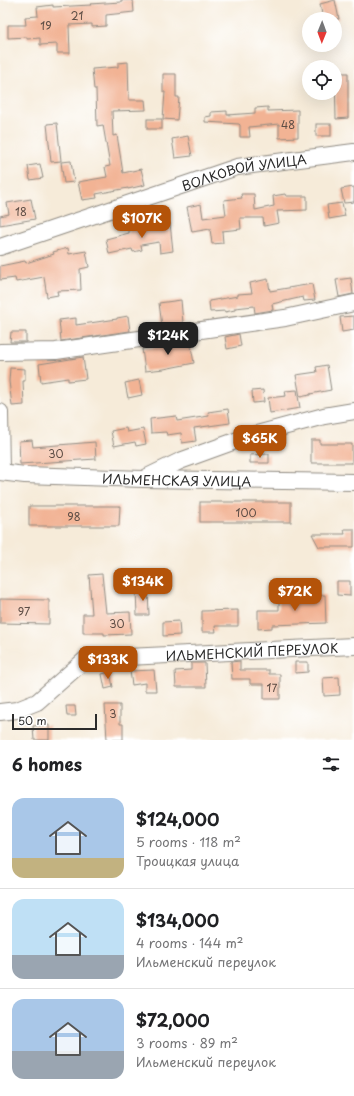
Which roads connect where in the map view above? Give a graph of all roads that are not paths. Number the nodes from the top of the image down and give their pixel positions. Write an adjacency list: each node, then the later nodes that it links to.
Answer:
1 (354, 152): 2 (street, ВОЛКОВОЙ УЛИЦА)
2 (0, 247)
3 (354, 303): 4 (street)
4 (0, 352)
5 (0, 412): 7 (street)
6 (354, 412): 8 (street)
7 (0, 472): 8 (street, ИЛЬМЕНСКАЯ УЛИЦА)
8 (143, 478): 9 (street, ИЛЬМЕНСКАЯ УЛИЦА)
9 (354, 482)
10 (354, 646): 11 (street, ИЛЬМЕНСКИЙ ПЕРЕУЛОК)
11 (0, 712)

